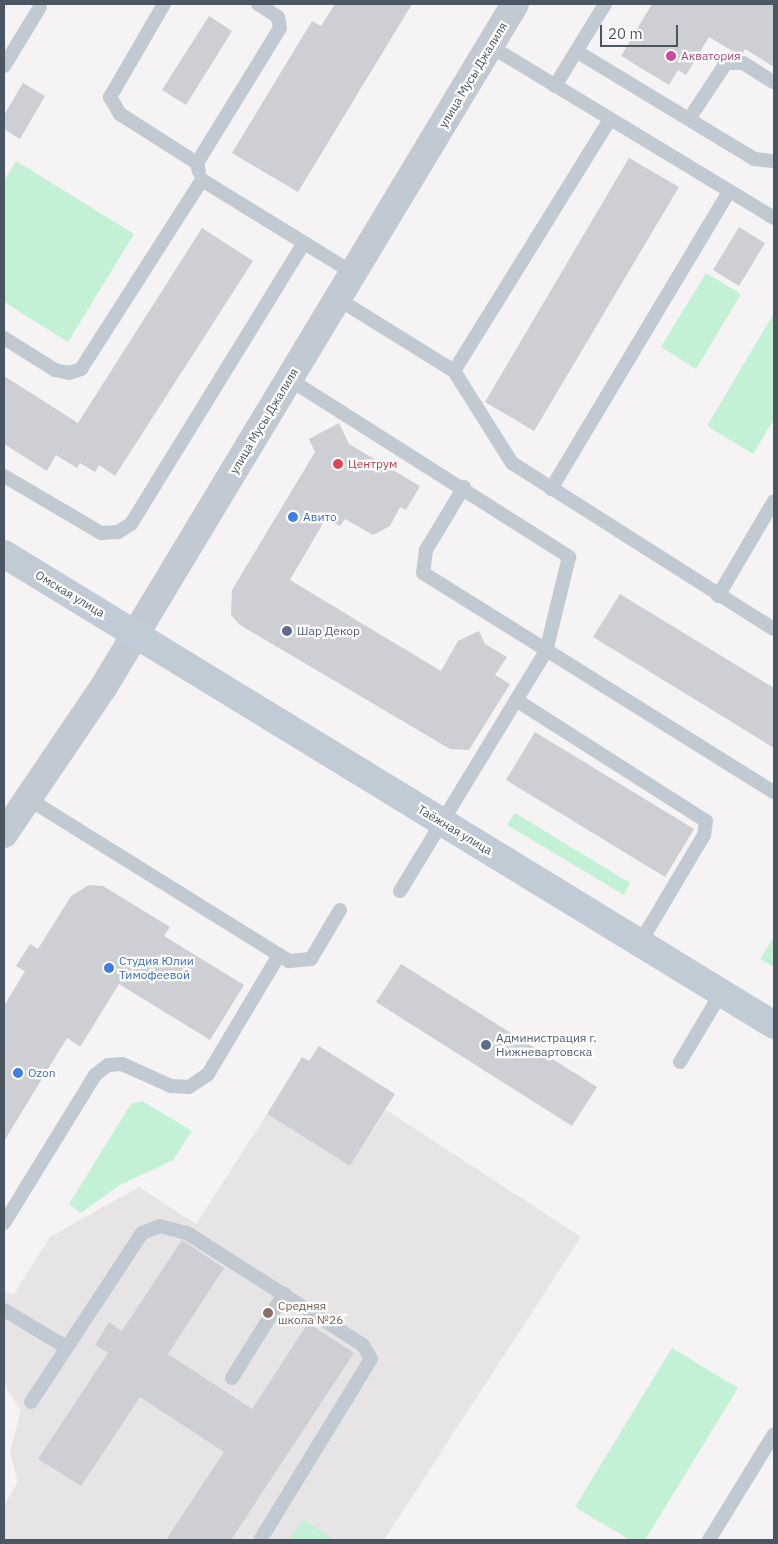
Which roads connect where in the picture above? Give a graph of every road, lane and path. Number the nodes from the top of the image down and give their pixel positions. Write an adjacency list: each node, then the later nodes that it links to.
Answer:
1 (164, 4): 14 (lane)
2 (258, 4): 14 (lane)
3 (516, 4): 6 (street, улица Мусы Джалиля)
4 (605, 4): 7 (lane)
5 (40, 7): 8 (lane)
6 (490, 46): 10 (lane); 19 (street, улица Мусы Джалиля)
7 (576, 51): 10 (lane); 12 (lane)
8 (4, 66)
9 (774, 82): 12 (lane)
10 (555, 86): 11 (lane)
11 (610, 119): 16 (lane); 22 (lane)
12 (689, 119): 13 (lane)
13 (774, 161)
14 (197, 164): 15 (lane)
15 (202, 180): 18 (lane); 21 (lane)
16 (729, 191): 17 (lane); 26 (lane)
17 (774, 218)
18 (304, 243): 19 (lane); 24 (lane)
19 (353, 274): 20 (street, улица Мусы Джалиля)
20 (338, 299): 22 (lane); 23 (street, улица Мусы Джалиля)
21 (4, 338)
22 (454, 371): 26 (lane)
23 (289, 379): 25 (lane); 31 (street, улица Мусы Джалиля)
24 (4, 476)
25 (464, 487): 32 (lane); 32 (lane)
26 (551, 489): 29 (lane)
27 (774, 501): 29 (lane)
28 (4, 554): 31 (main road, Омская улица)
29 (718, 596): 30 (lane)
30 (774, 629)
31 (136, 634): 35 (street, улица Мусы Джалиля); 36 (main road, Таёжная улица)
32 (546, 651): 33 (lane); 34 (lane)
33 (516, 700): 36 (lane); 40 (lane)
34 (774, 792)
35 (27, 798): 37 (street, улица Мусы Джалиля); 41 (lane)
36 (442, 822): 38 (lane); 40 (main road, Таёжная улица)
37 (4, 834)
38 (400, 891)
39 (340, 910): 41 (lane)
40 (640, 942): 42 (main road, Таёжная улица)
41 (279, 955): 45 (lane)
42 (722, 993): 43 (main road, Таёжная улица); 44 (lane)
43 (774, 1025)
44 (680, 1062)
45 (4, 1223)
46 (284, 1294): 48 (lane); 49 (lane); 52 (lane)
47 (4, 1310): 48 (lane)
48 (66, 1347): 50 (lane)
49 (232, 1378)
50 (31, 1402)
51 (774, 1434): 53 (lane)
52 (260, 1540)
53 (709, 1540)

